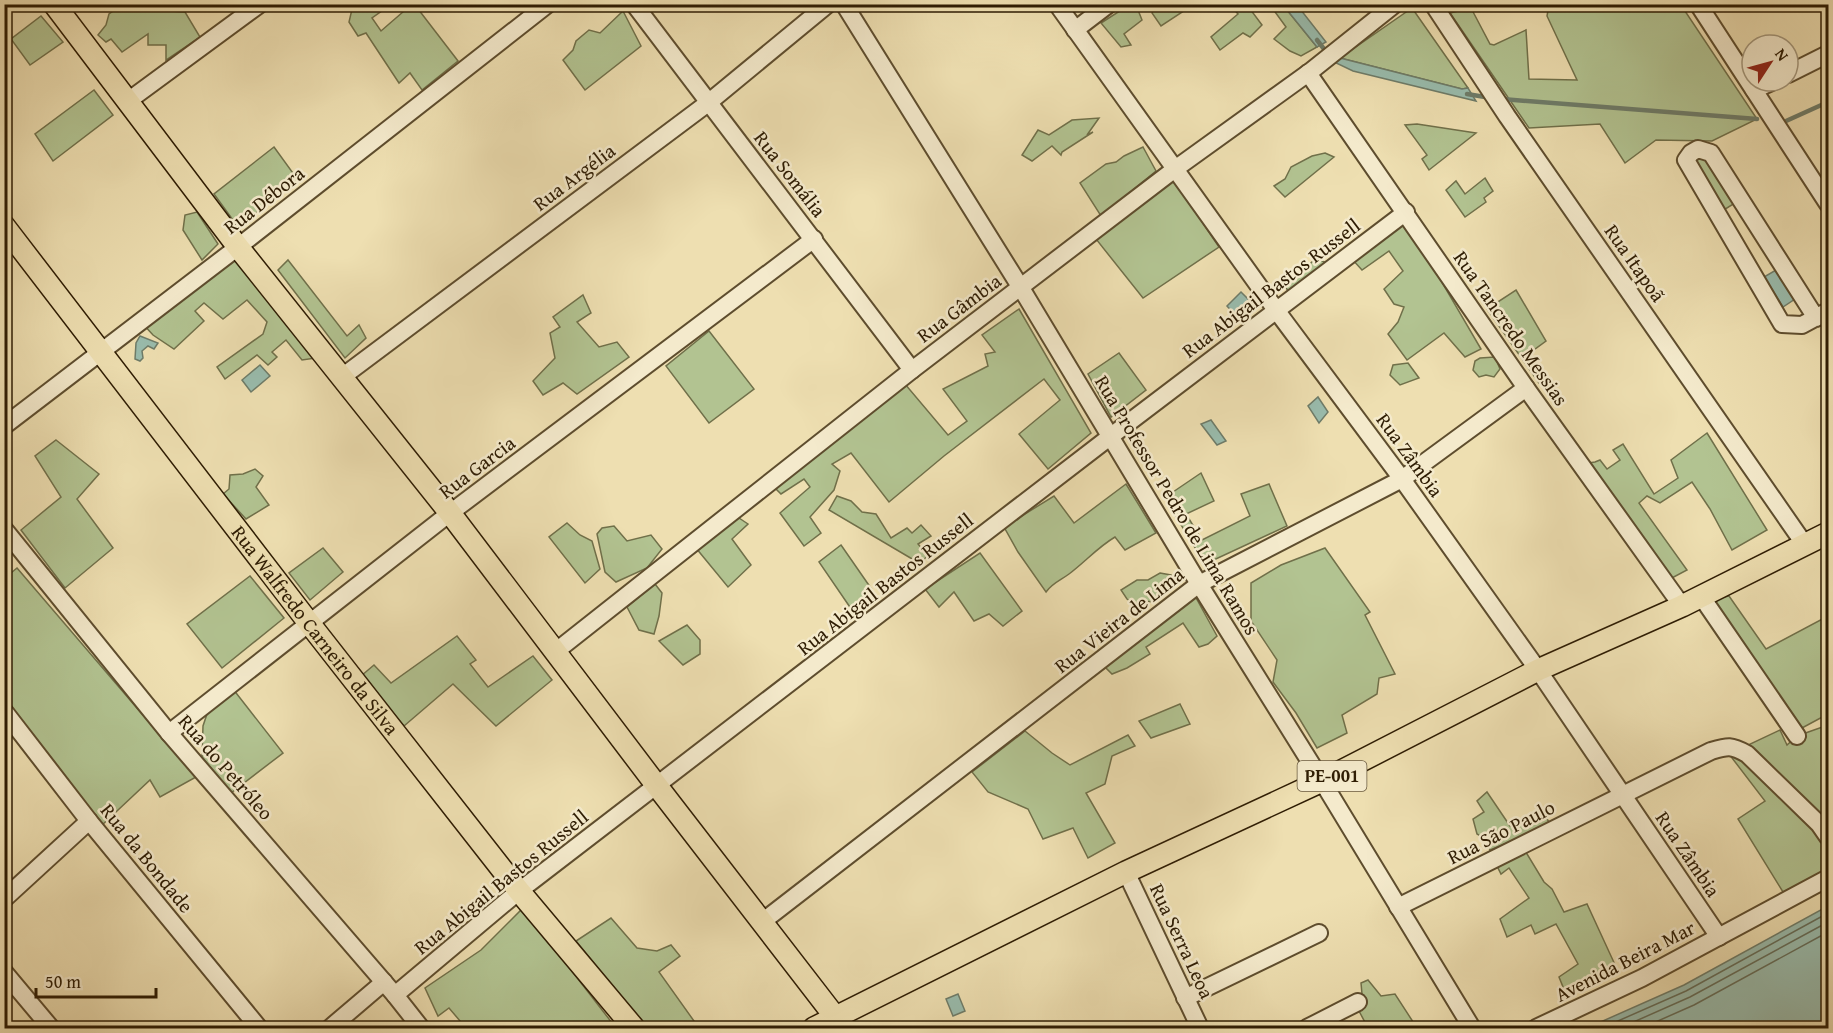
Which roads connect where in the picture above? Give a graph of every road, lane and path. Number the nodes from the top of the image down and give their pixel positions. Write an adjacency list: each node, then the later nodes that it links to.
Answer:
1 (54, 4): 18 (main road)
2 (260, 4): 18 (street)
3 (548, 4): 25 (street, Rua Débora)
4 (634, 4): 19 (street, Rua Somália)
5 (828, 4): 19 (street, Rua Argélia)
6 (844, 4): 26 (street, Rua Professor Pedro de Lima Ramos)
7 (1057, 4): 12 (street, Rua Zâmbia)
8 (1110, 4): 12 (street)
9 (1395, 4): 16 (street, Rua Gâmbia)
10 (1433, 4): 39 (street, Rua Itapoã)
11 (1698, 4): 14 (street)
12 (1075, 30): 20 (street, Rua Zâmbia)
13 (1828, 54): 15 (street)
14 (1740, 68)
15 (1800, 68)
16 (1310, 72): 20 (street, Rua Gâmbia); 22 (street, Rua Tancredo Messias)
17 (1756, 93): 21 (street)
18 (129, 100): 25 (main road)
19 (708, 103): 24 (street, Rua Somália); 31 (street, Rua Argélia)
20 (1175, 169): 26 (street, Rua Gâmbia); 27 (street, Rua Zâmbia)
21 (1828, 204)
22 (1406, 212): 27 (street, Rua Abigail Bastos Russell); 32 (street, Rua Tancredo Messias)
23 (4, 226): 29 (main road, Rua Walfredo Carneiro da Silva)
24 (814, 239): 30 (street, Rua Somália); 36 (street, Rua Garcia)
25 (238, 247): 29 (street, Rua Débora); 31 (main road)
26 (1021, 288): 30 (street, Rua Gâmbia); 34 (street, Rua Professor Pedro de Lima Ramos)
27 (1276, 310): 34 (street, Rua Abigail Bastos Russell); 35 (street, Rua Zâmbia)
28 (1822, 315): 28 (street)
29 (100, 352): 33 (street, Rua Débora); 43 (main road, Rua Walfredo Carneiro da Silva)
30 (912, 370): 44 (street, Rua Gâmbia)
31 (342, 377): 36 (main road)
32 (1526, 388): 35 (street, Rua Vieira de Lima); 42 (street, Rua Tancredo Messias)
33 (4, 426)
34 (1111, 436): 40 (street, Rua Professor Pedro de Lima Ramos); 50 (street, Rua Abigail Bastos Russell)
35 (1402, 478): 40 (street, Rua Vieira de Lima); 45 (street, Rua Zâmbia)
36 (450, 513): 43 (street, Rua Garcia); 44 (main road)
37 (4, 529): 47 (street, Rua do Petróleo)
38 (1828, 534): 39 (main road, PE-001)
39 (1805, 545): 41 (main road, PE-001)
40 (1198, 584): 49 (street, Rua Professor Pedro de Lima Ramos); 59 (street, Rua Vieira de Lima)
41 (1706, 602): 42 (main road, PE-001); 48 (street)
42 (1682, 606): 45 (main road, PE-001)
43 (309, 624): 47 (street, Rua Garcia); 56 (main road, Rua Walfredo Carneiro da Silva)
44 (555, 652): 50 (main road)
45 (1538, 670): 49 (main road, PE-001); 51 (street, Rua Zâmbia)
46 (4, 711): 52 (street, Rua da Bondade)
47 (169, 733): 63 (street, Rua do Petróleo)
48 (1797, 736)
49 (1322, 781): 54 (main road, PE-001); 58 (street, Rua Professor Pedro de Lima Ramos)
50 (657, 786): 56 (street, Rua Abigail Bastos Russell); 59 (main road)
51 (1622, 795): 53 (street, Rua São Paulo); 58 (street, Rua São Paulo); 61 (street, Rua Zâmbia)
52 (89, 821): 57 (street); 68 (street, Rua da Bondade)
53 (1824, 831)
54 (1126, 872): 64 (street, Rua Serra Leoa); 66 (main road, PE-001)
55 (1828, 878): 61 (street, Avenida Beira Mar)
56 (519, 891): 63 (street, Rua Abigail Bastos Russell); 71 (main road, Rua Walfredo Carneiro da Silva)
57 (4, 899)
58 (1398, 907): 75 (street, Rua Professor Pedro de Lima Ramos)
59 (762, 922): 66 (main road)
60 (1319, 933): 64 (street)
61 (1719, 937): 76 (street, Avenida Beira Mar)
62 (4, 972): 67 (street)
63 (390, 988): 69 (street, Rua Abigail Bastos Russell); 70 (street, Rua do Petróleo)
64 (1185, 998): 73 (street, Rua Serra Leoa)
65 (1358, 1002): 74 (street)
66 (840, 1023): 72 (main road, PE-001)
67 (51, 1029)
68 (259, 1029)
69 (330, 1029)
70 (421, 1029)
71 (634, 1029)
72 (814, 1029)
73 (1200, 1029)
74 (1307, 1029)
75 (1472, 1029)
76 (1536, 1029)

